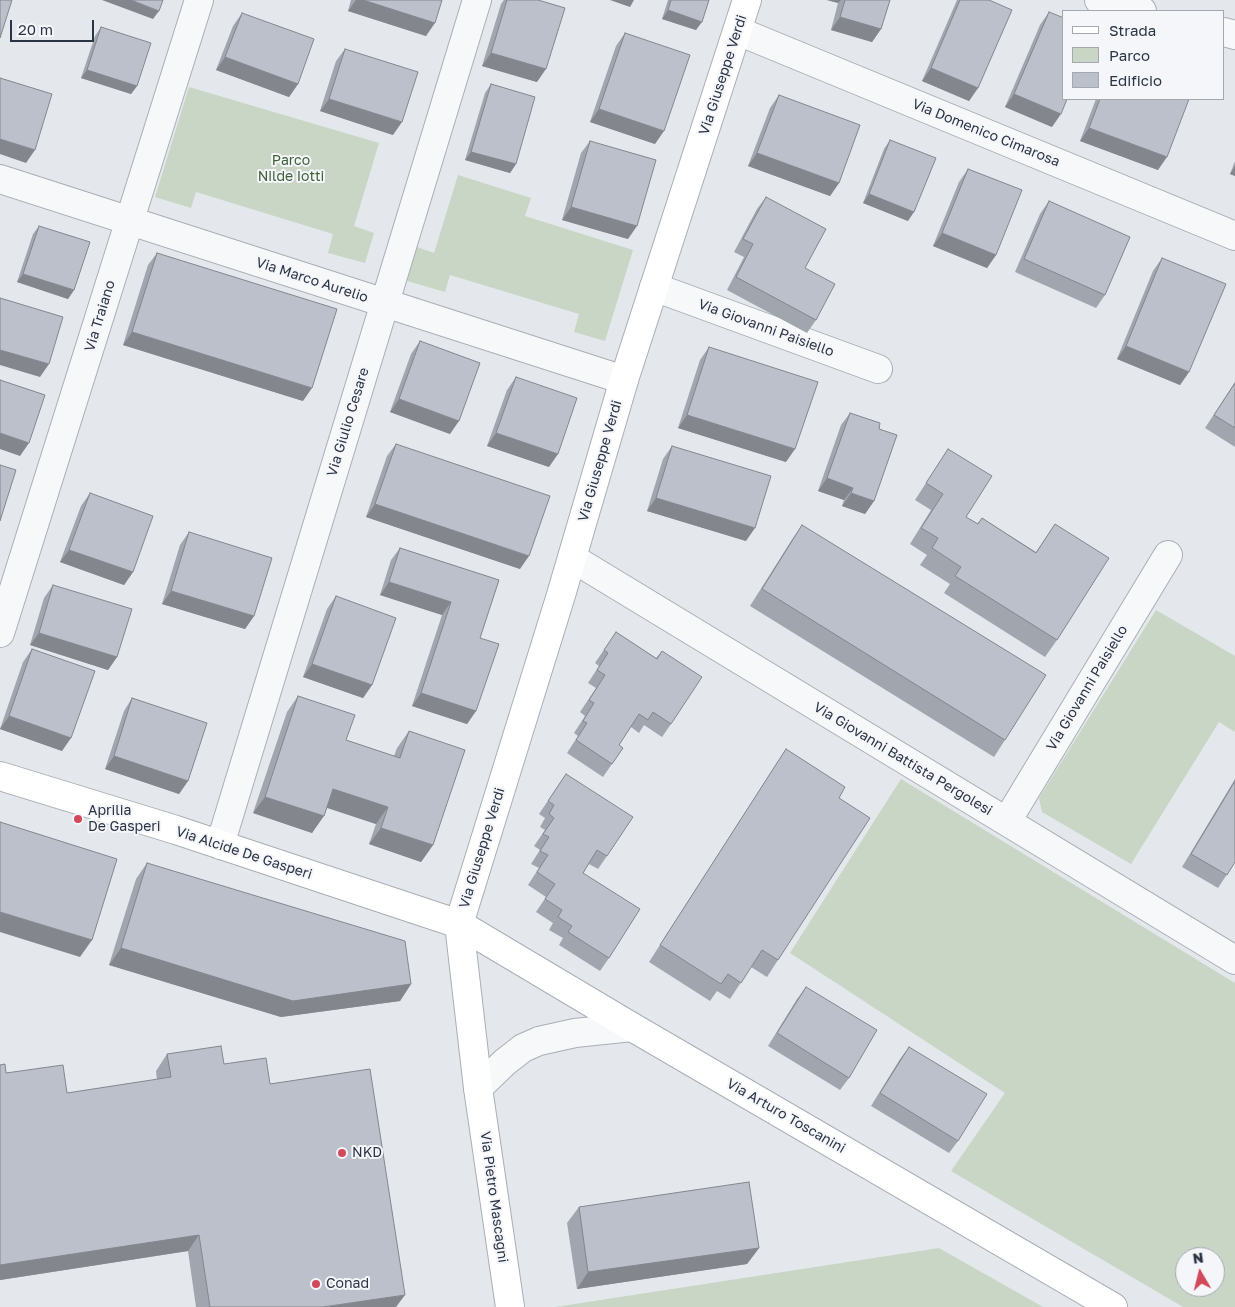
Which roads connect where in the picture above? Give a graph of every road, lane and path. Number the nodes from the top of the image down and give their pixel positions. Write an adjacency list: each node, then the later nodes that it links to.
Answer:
1 (199, 0): 8 (street, Via Traiano)
2 (477, 0): 11 (street, Via Giulio Cesare)
3 (747, 0): 6 (street, Via Giuseppe Verdi)
4 (1099, 0): 5 (street)
5 (1138, 10)
6 (738, 31): 9 (street, Via Domenico Cimarosa); 10 (street, Via Giuseppe Verdi)
7 (0, 179): 8 (street, Via Marco Aurelio)
8 (130, 221): 11 (street, Via Marco Aurelio); 16 (street, Via Traiano)
9 (1235, 236)
10 (654, 287): 12 (street, Via Giovanni Paisiello); 13 (street, Via Giuseppe Verdi)
11 (384, 303): 13 (street, Via Marco Aurelio); 19 (street, Via Giulio Cesare)
12 (878, 369)
13 (624, 380): 15 (street, Via Giuseppe Verdi)
14 (1168, 555): 18 (street, Via Giovanni Paisiello)
15 (572, 558): 18 (street, Via Giovanni Battista Pergolesi); 20 (street, Via Giuseppe Verdi)
16 (0, 633)
17 (0, 776): 19 (street, Via Alcide De Gasperi)
18 (1007, 821): 21 (street, Via Giovanni Battista Pergolesi)
19 (220, 845): 20 (street, Via Alcide De Gasperi)
20 (459, 924): 22 (street, Via Arturo Toscanini); 23 (street, Via Pietro Mascagni)
21 (1235, 960)
22 (632, 1027): 23 (street); 25 (street, Via Arturo Toscanini)
23 (478, 1088): 24 (street, Via Pietro Mascagni)
24 (510, 1307)
25 (1113, 1307)

